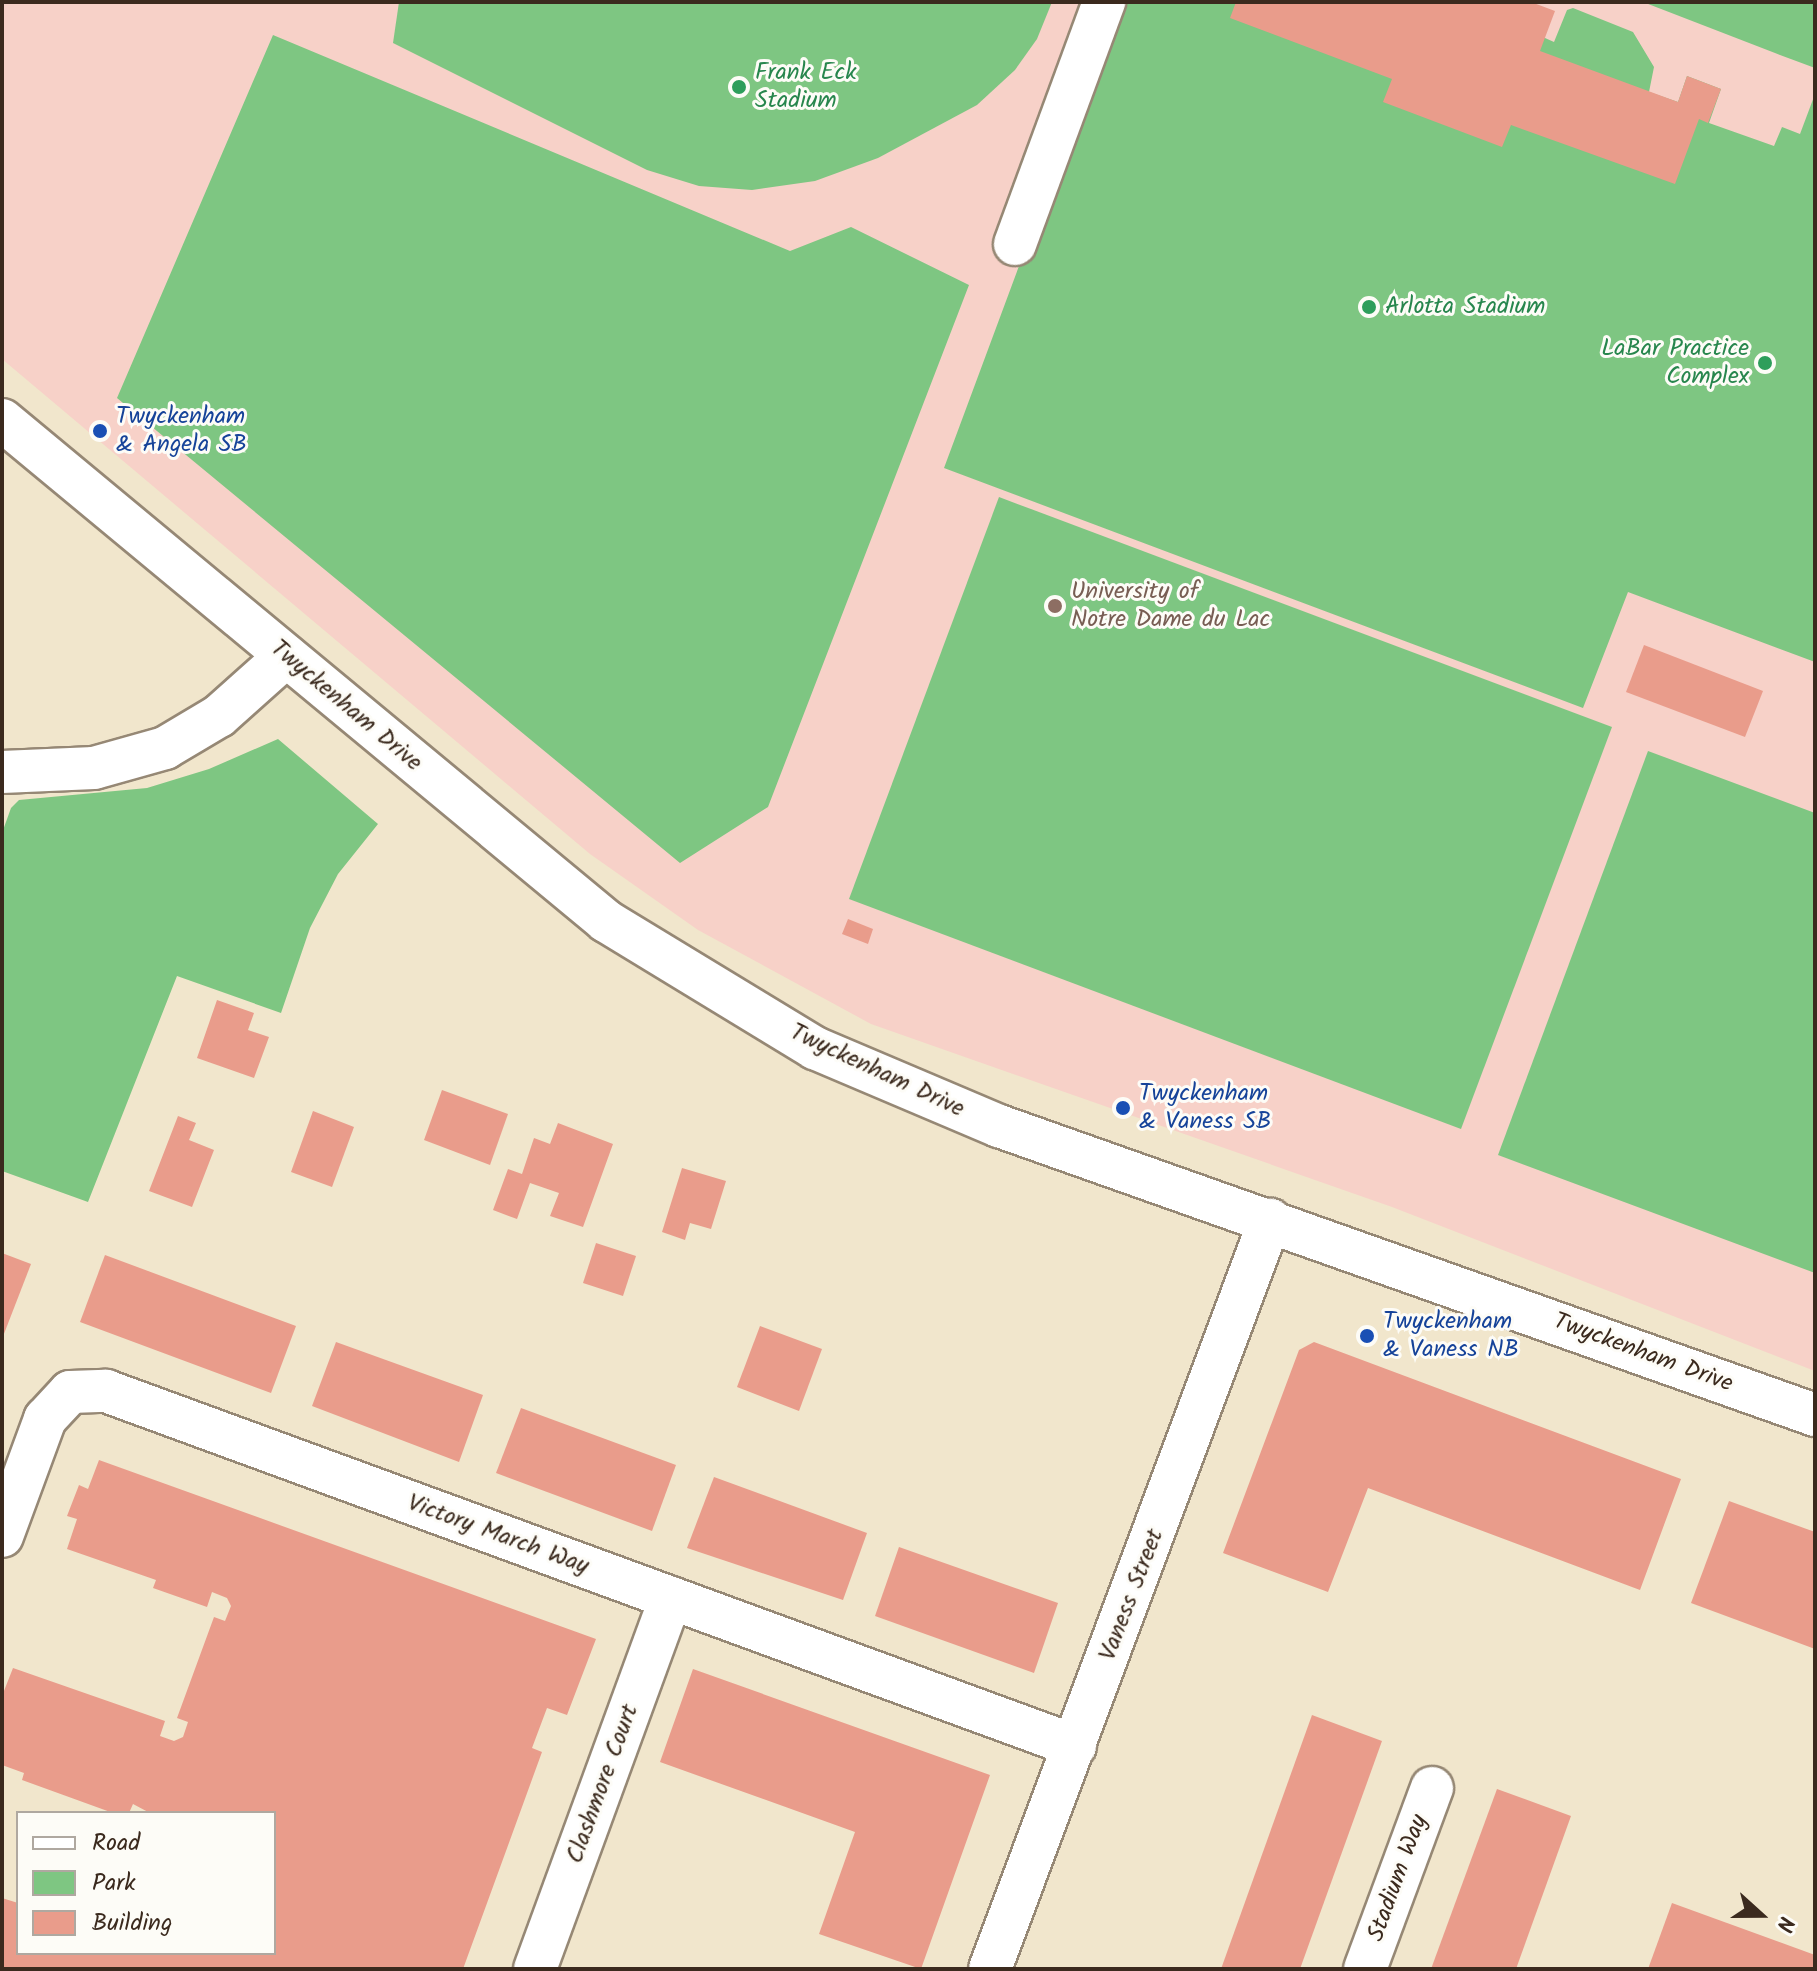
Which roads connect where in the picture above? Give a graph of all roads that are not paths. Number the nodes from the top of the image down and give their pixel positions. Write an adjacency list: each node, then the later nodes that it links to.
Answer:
1 (1104, 2): 2 (street)
2 (1015, 244)
3 (2, 420): 4 (street, Twyckenham Drive)
4 (286, 656): 5 (street); 6 (street, Twyckenham Drive)
5 (2, 772)
6 (1270, 1220): 7 (street, Twyckenham Drive); 10 (street, Vaness Street)
7 (1815, 1415)
8 (2, 1536): 9 (street, Victory March Way)
9 (671, 1598): 10 (street, Victory March Way); 12 (street, Clashmore Court)
10 (1075, 1746): 13 (street, Vaness Street)
11 (1432, 1788): 14 (street, Stadium Way)
12 (535, 1969)
13 (990, 1969)
14 (1365, 1969)

